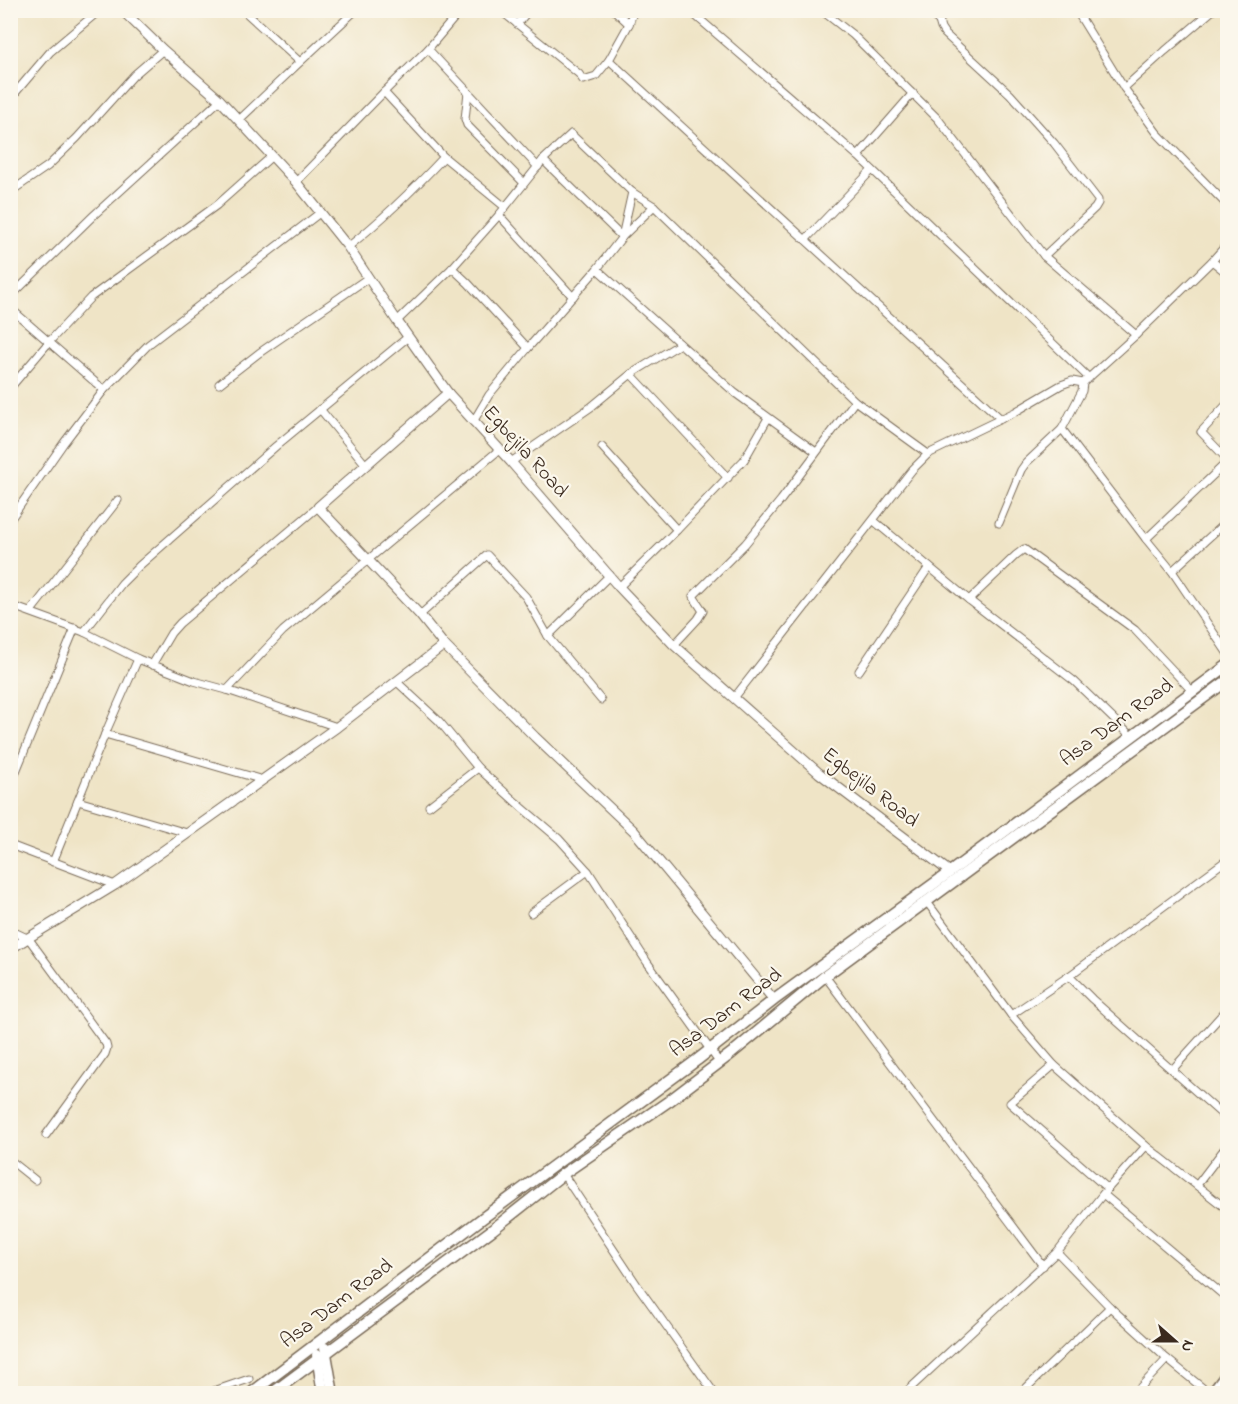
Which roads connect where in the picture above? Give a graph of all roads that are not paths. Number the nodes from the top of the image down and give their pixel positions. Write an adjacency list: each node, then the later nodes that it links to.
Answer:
1 (100, 10): 27 (street)
2 (122, 10): 20 (street, Egbejila Road)
3 (243, 10): 22 (street)
4 (462, 10): 19 (street)
5 (500, 10): 17 (street)
6 (529, 10): 17 (street)
7 (614, 10): 18 (street)
8 (634, 10): 18 (street)
9 (689, 10): 31 (street)
10 (821, 10): 26 (street)
11 (925, 10): 16 (street)
12 (947, 10): 16 (street)
13 (1076, 10): 23 (street)
14 (1214, 10): 23 (street)
15 (353, 12): 22 (street)
16 (939, 21): 48 (street)
17 (517, 24): 21 (street)
18 (629, 24): 21 (street)
19 (428, 49): 24 (street); 25 (street)
20 (164, 50): 28 (street, Egbejila Road); 37 (street)
21 (609, 60): 45 (street)
22 (300, 62): 29 (street)
23 (1124, 88): 40 (street)
24 (384, 92): 32 (street); 35 (street)
25 (468, 92): 33 (street); 36 (street)
26 (913, 93): 31 (street); 48 (street)
27 (10, 99)
28 (220, 100): 29 (street, Egbejila Road); 54 (street)
29 (239, 120): 30 (street, Egbejila Road)
30 (272, 156): 35 (street, Egbejila Road); 60 (street)
31 (858, 156): 34 (street)
32 (444, 157): 41 (street); 47 (street)
33 (540, 163): 36 (street); 38 (street); 44 (street)
34 (872, 170): 45 (street); 64 (street)
35 (296, 182): 42 (street, Egbejila Road)
36 (524, 183): 41 (street)
37 (10, 192)
38 (632, 192): 39 (street); 44 (street)
39 (654, 206): 44 (street); 69 (street)
40 (1227, 206)
41 (505, 207): 43 (street)
42 (321, 212): 47 (street, Egbejila Road); 67 (street)
43 (499, 215): 50 (street); 55 (street)
44 (622, 237): 51 (street)
45 (806, 239): 73 (street)
46 (1227, 243): 49 (street)
47 (348, 247): 53 (street, Egbejila Road)
48 (1044, 256): 58 (street)
49 (1212, 261): 52 (street); 58 (street)
50 (452, 268): 57 (street); 62 (street)
51 (597, 269): 55 (street); 61 (street)
52 (1227, 274)
53 (368, 278): 57 (street, Egbejila Road); 65 (street)
54 (10, 297)
55 (573, 297): 62 (street)
56 (10, 308): 60 (street)
57 (397, 321): 59 (street, Egbejila Road)
58 (1136, 335): 64 (street)
59 (408, 337): 68 (street, Egbejila Road); 71 (street)
60 (49, 342): 66 (street); 67 (street)
61 (680, 344): 63 (street); 72 (street)
62 (528, 348): 74 (street)
63 (631, 374): 81 (street); 83 (street)
64 (1086, 380): 73 (street); 75 (street)
65 (219, 384)
66 (10, 388)
67 (104, 390): 86 (street)
68 (448, 393): 74 (street, Egbejila Road); 82 (street)
69 (855, 401): 78 (street); 79 (street)
70 (1227, 403): 80 (street)
71 (320, 409): 82 (street); 102 (street)
72 (768, 418): 78 (street); 83 (street)
73 (1001, 419): 79 (street)
74 (473, 422): 77 (street, Egbejila Road)
75 (1062, 429): 89 (street); 91 (street)
76 (602, 447): 90 (street)
77 (499, 450): 81 (street, Egbejila Road); 92 (street)
78 (816, 452): 105 (street)
79 (928, 454): 88 (street)
80 (1227, 461): 91 (street)
81 (510, 462): 95 (street, Egbejila Road)
82 (366, 465): 85 (street)
83 (728, 478): 90 (street)
84 (118, 500): 99 (street)
85 (318, 507): 92 (street); 109 (street)
86 (10, 520)
87 (1227, 520): 94 (street)
88 (874, 521): 93 (street); 115 (street)
89 (999, 523)
90 (677, 530): 96 (street)
91 (1146, 539): 94 (street)
92 (369, 560): 100 (street); 113 (street)
93 (929, 567): 97 (street); 110 (street)
94 (1172, 571): 106 (street)
95 (610, 575): 96 (street, Egbejila Road); 103 (street)
96 (618, 587): 105 (street, Egbejila Road)
97 (969, 600): 114 (street); 119 (street)
98 (10, 605): 99 (street)
99 (31, 611): 101 (street)
100 (420, 615): 103 (street); 104 (street)
101 (75, 628): 102 (street); 122 (street)
102 (84, 632): 107 (street)
103 (548, 636): 116 (street)
104 (444, 645): 112 (street); 139 (street)
105 (674, 645): 115 (street, Egbejila Road)
106 (1227, 654)
107 (138, 659): 109 (street); 118 (street)
108 (1227, 664): 114 (main road, Asa Dam Road)
109 (152, 665): 113 (street)
110 (859, 671)
111 (1227, 680): 132 (main road, Asa Dam Road)
112 (397, 682): 117 (street); 120 (street)
113 (227, 690): 117 (street)
114 (1192, 692): 119 (main road, Asa Dam Road)
115 (734, 698): 130 (street, Egbejila Road)
116 (601, 700)
117 (338, 727): 121 (street)
118 (105, 734): 121 (street); 123 (street)
119 (1131, 736): 130 (main road, Asa Dam Road)
120 (478, 768): 124 (street); 129 (street)
121 (263, 780): 125 (street)
122 (10, 786)
123 (78, 801): 125 (street); 128 (street)
124 (429, 806)
125 (187, 833): 131 (street)
126 (10, 845): 128 (street)
127 (1227, 859): 138 (street)
128 (53, 862): 131 (street)
129 (588, 871): 133 (street); 142 (street)
130 (950, 872): 139 (main road, Asa Dam Road)
131 (116, 885): 135 (street)
132 (927, 902): 137 (main road, Asa Dam Road); 141 (street)
133 (531, 913)
134 (10, 930): 135 (street)
135 (29, 939): 136 (street); 147 (street)
136 (10, 949)
137 (825, 976): 143 (main road, Asa Dam Road); 157 (street)
138 (1069, 976): 141 (street); 145 (street)
139 (774, 1000): 142 (main road, Asa Dam Road)
140 (1227, 1008): 145 (street)
141 (1011, 1016): 144 (street)
142 (710, 1050): 143 (street); 161 (main road, Asa Dam Road)
143 (719, 1062): 151 (main road, Asa Dam Road)
144 (1054, 1065): 149 (street); 154 (street)
145 (1172, 1070): 146 (street)
146 (1227, 1120)
147 (46, 1135)
148 (1227, 1144): 153 (street)
149 (1146, 1146): 153 (street); 154 (street)
150 (10, 1160): 152 (street)
151 (563, 1174): 160 (main road, Asa Dam Road); 175 (street)
152 (35, 1180)
153 (1197, 1185): 155 (street)
154 (1105, 1191): 156 (street); 158 (street)
155 (1227, 1209)
156 (1057, 1252): 157 (street); 159 (street)
157 (1043, 1266): 169 (street)
158 (1227, 1299)
159 (1110, 1307): 163 (street); 176 (street)
160 (342, 1341): 162 (main road, Asa Dam Road); 165 (main road)
161 (319, 1343): 162 (main road); 172 (main road, Asa Dam Road)
162 (322, 1356): 165 (main road); 166 (main road, Asa Dam Road); 168 (main road)
163 (1167, 1359): 170 (street); 177 (street)
164 (1227, 1369): 170 (street)
165 (329, 1370): 174 (main road)
166 (296, 1375): 168 (main road); 173 (main road, Asa Dam Road)
167 (249, 1379): 171 (street)
168 (322, 1388)
169 (907, 1393)
170 (1210, 1393)
171 (206, 1394)
172 (250, 1394)
173 (271, 1394)
174 (333, 1394)
175 (715, 1394)
176 (1020, 1394)
177 (1134, 1394)

